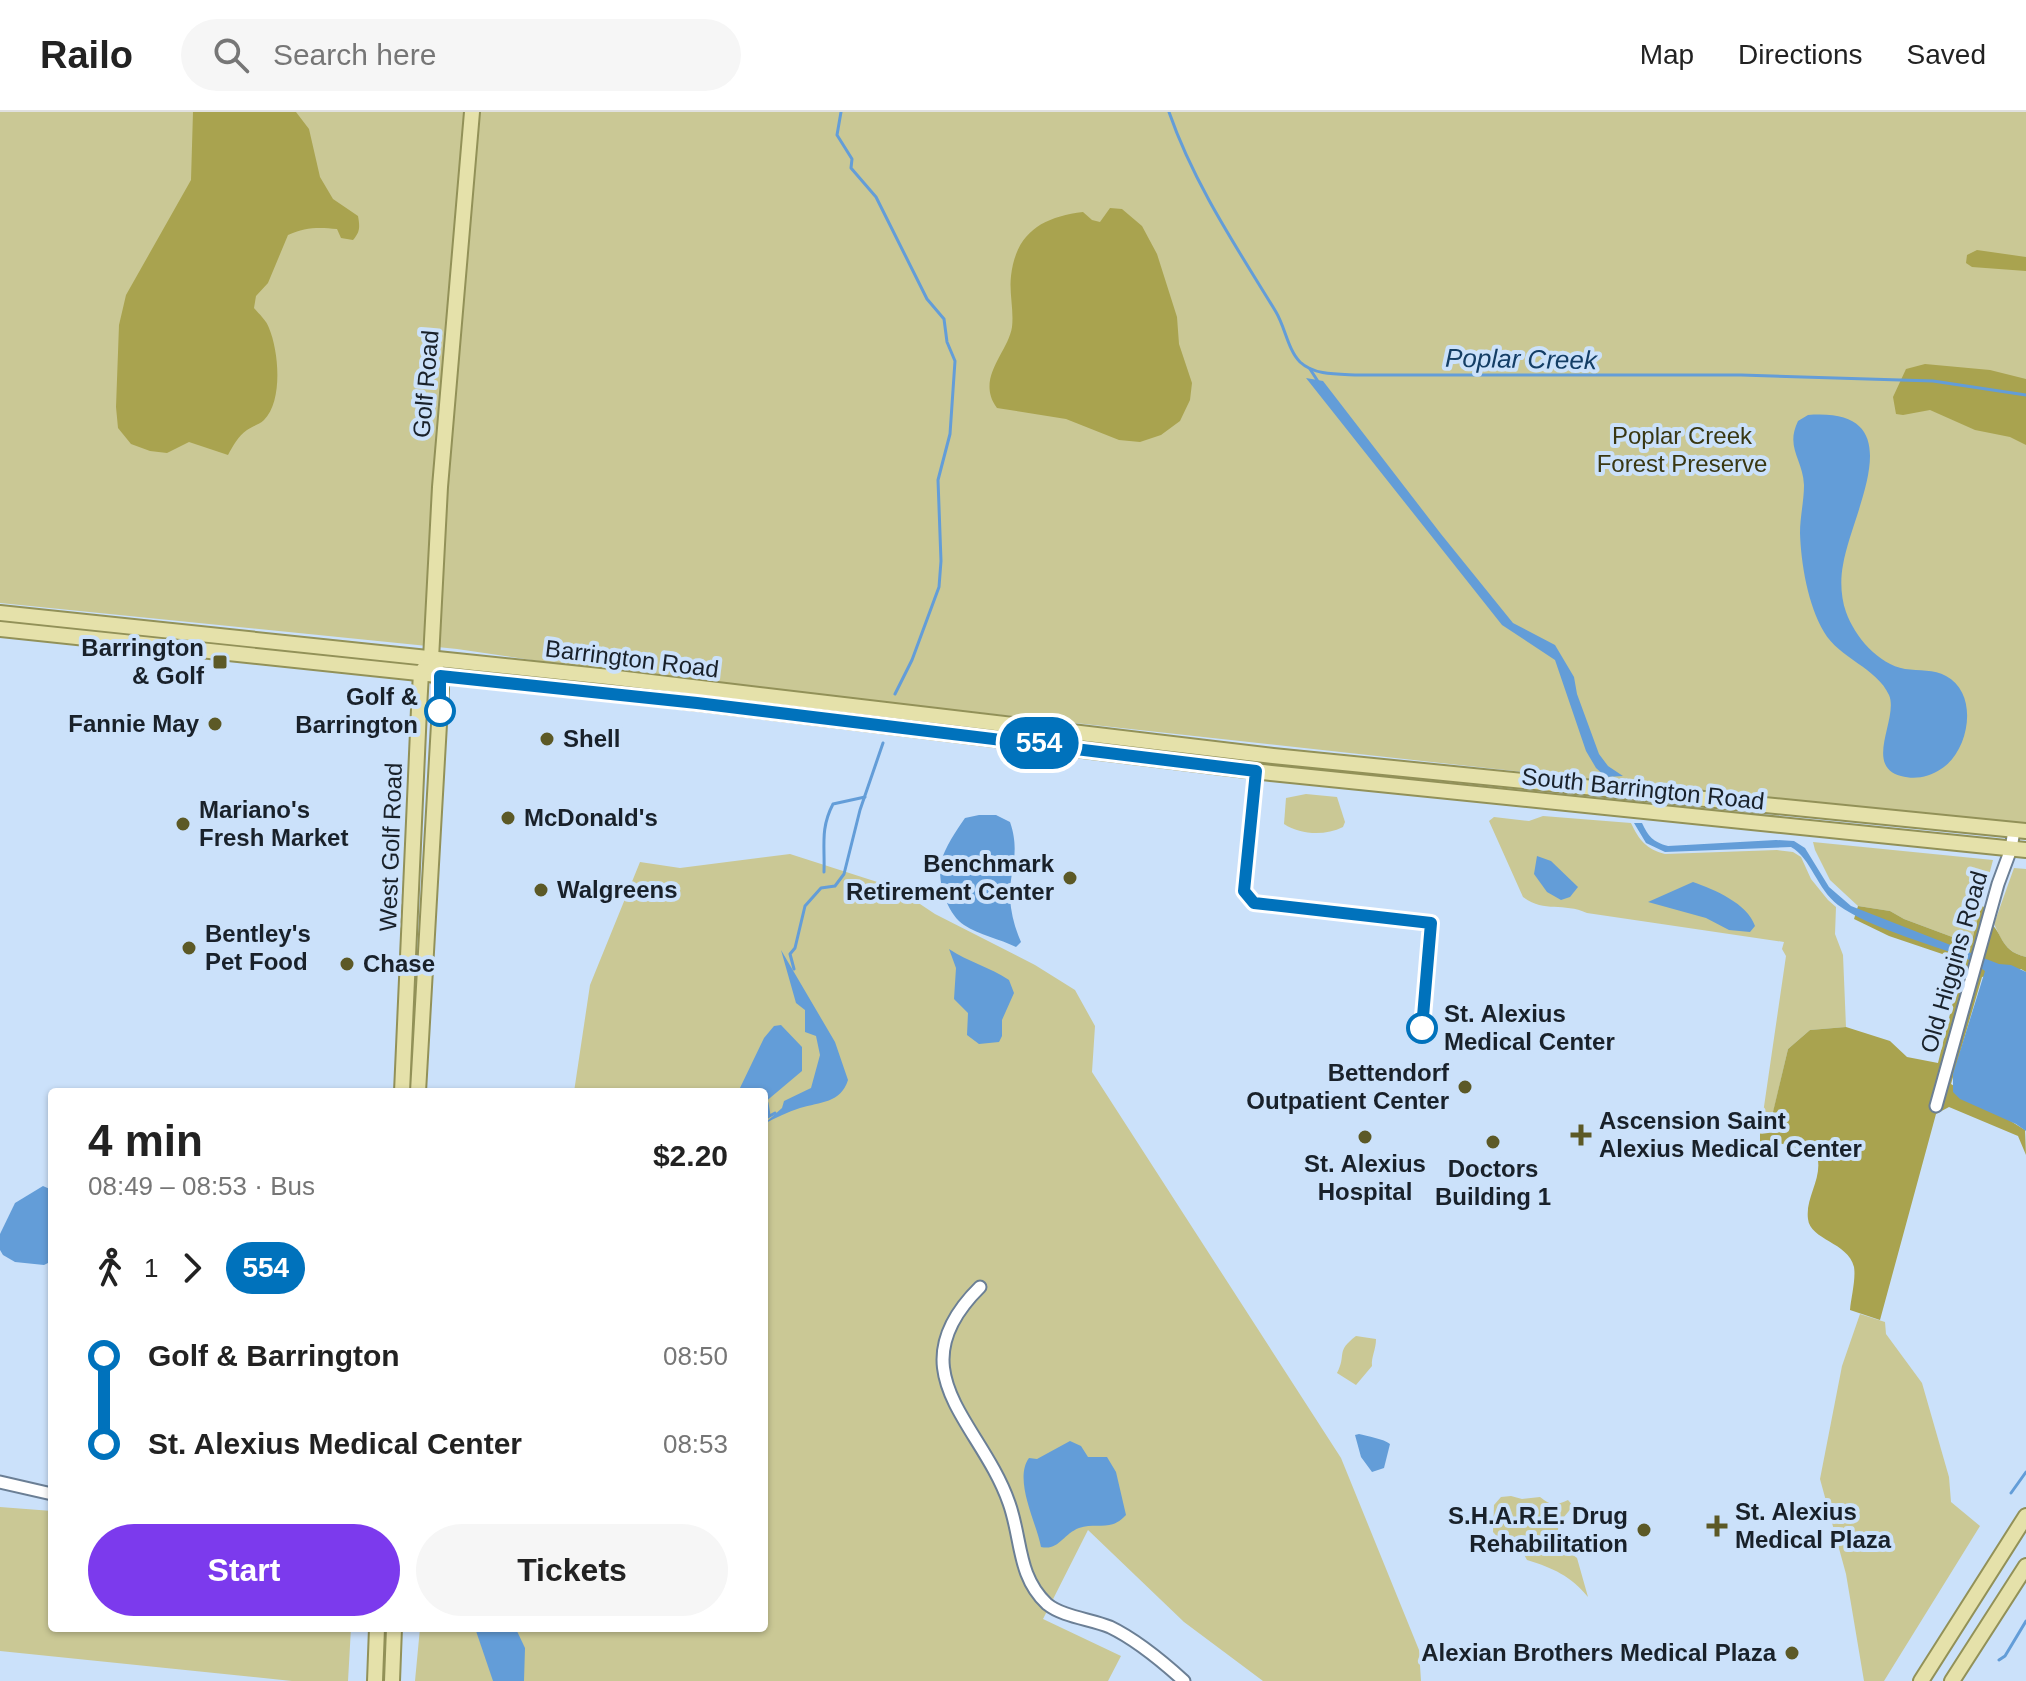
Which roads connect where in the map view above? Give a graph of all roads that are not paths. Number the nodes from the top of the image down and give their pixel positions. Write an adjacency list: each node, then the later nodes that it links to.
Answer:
1 (472, 112): 4 (main road, Golf Road)
2 (0, 613): 4 (main road, Barrington Road)
3 (0, 629): 5 (main road, Barrington Road)
4 (431, 659): 5 (main road); 6 (main road, West Golf Road); 7 (main road, Barrington Road)
5 (421, 673): 6 (main road, Barrington Road); 11 (main road, West Golf Road)
6 (440, 676): 8 (main road, Barrington Road); 12 (main road, West Golf Road)
7 (1258, 754): 9 (main road, South Barrington Road)
8 (1256, 771): 10 (main road, South Barrington Road)
9 (2020, 831): 10 (street, Old Higgins Road)
10 (2018, 849): 13 (street, Old Higgins Road)
11 (402, 1088)
12 (418, 1088)
13 (1936, 1106)
14 (980, 1287): 25 (street)
15 (0, 1482): 16 (street)
16 (48, 1493)
17 (2026, 1516): 18 (main road)
18 (2013, 1534): 19 (main road); 26 (main road)
19 (2026, 1547)
20 (2026, 1566): 27 (main road)
21 (377, 1632): 23 (main road)
22 (394, 1632): 24 (main road)
23 (375, 1681)
24 (392, 1681)
25 (1184, 1681)
26 (1921, 1681)
27 (1952, 1681)

